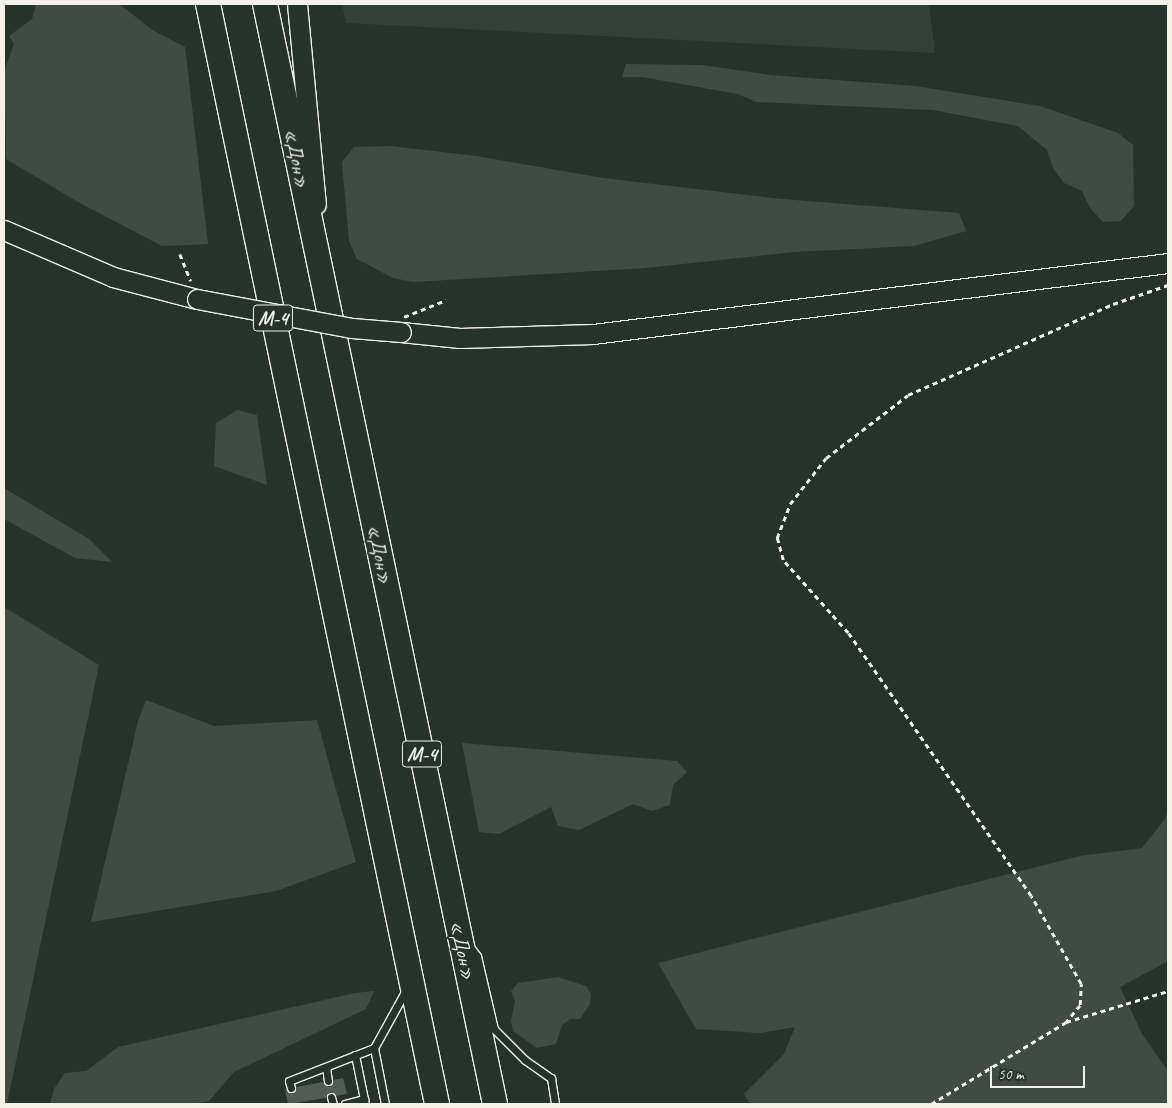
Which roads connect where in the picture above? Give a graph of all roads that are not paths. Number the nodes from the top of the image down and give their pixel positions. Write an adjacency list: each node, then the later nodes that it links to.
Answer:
1 (208, 4): 7 (highway, М-4)
2 (265, 4): 6 (highway, «Дон» / М-4)
3 (297, 4): 6 (street)
4 (4, 230): 5 (street, bridge)
5 (1168, 263)
6 (324, 288): 8 (highway, «Дон» / М-4)
7 (389, 872): 9 (lane); 17 (highway, М-4)
8 (459, 933): 18 (highway, «Дон» / М-4); 19 (lane)
9 (374, 1048): 10 (lane); 16 (lane)
10 (355, 1055): 11 (lane); 14 (lane)
11 (326, 1067): 12 (lane); 13 (lane)
12 (328, 1081)
13 (290, 1088)
14 (364, 1102): 15 (lane)
15 (345, 1104)
16 (385, 1104)
17 (437, 1104)
18 (495, 1104)
19 (555, 1104)

